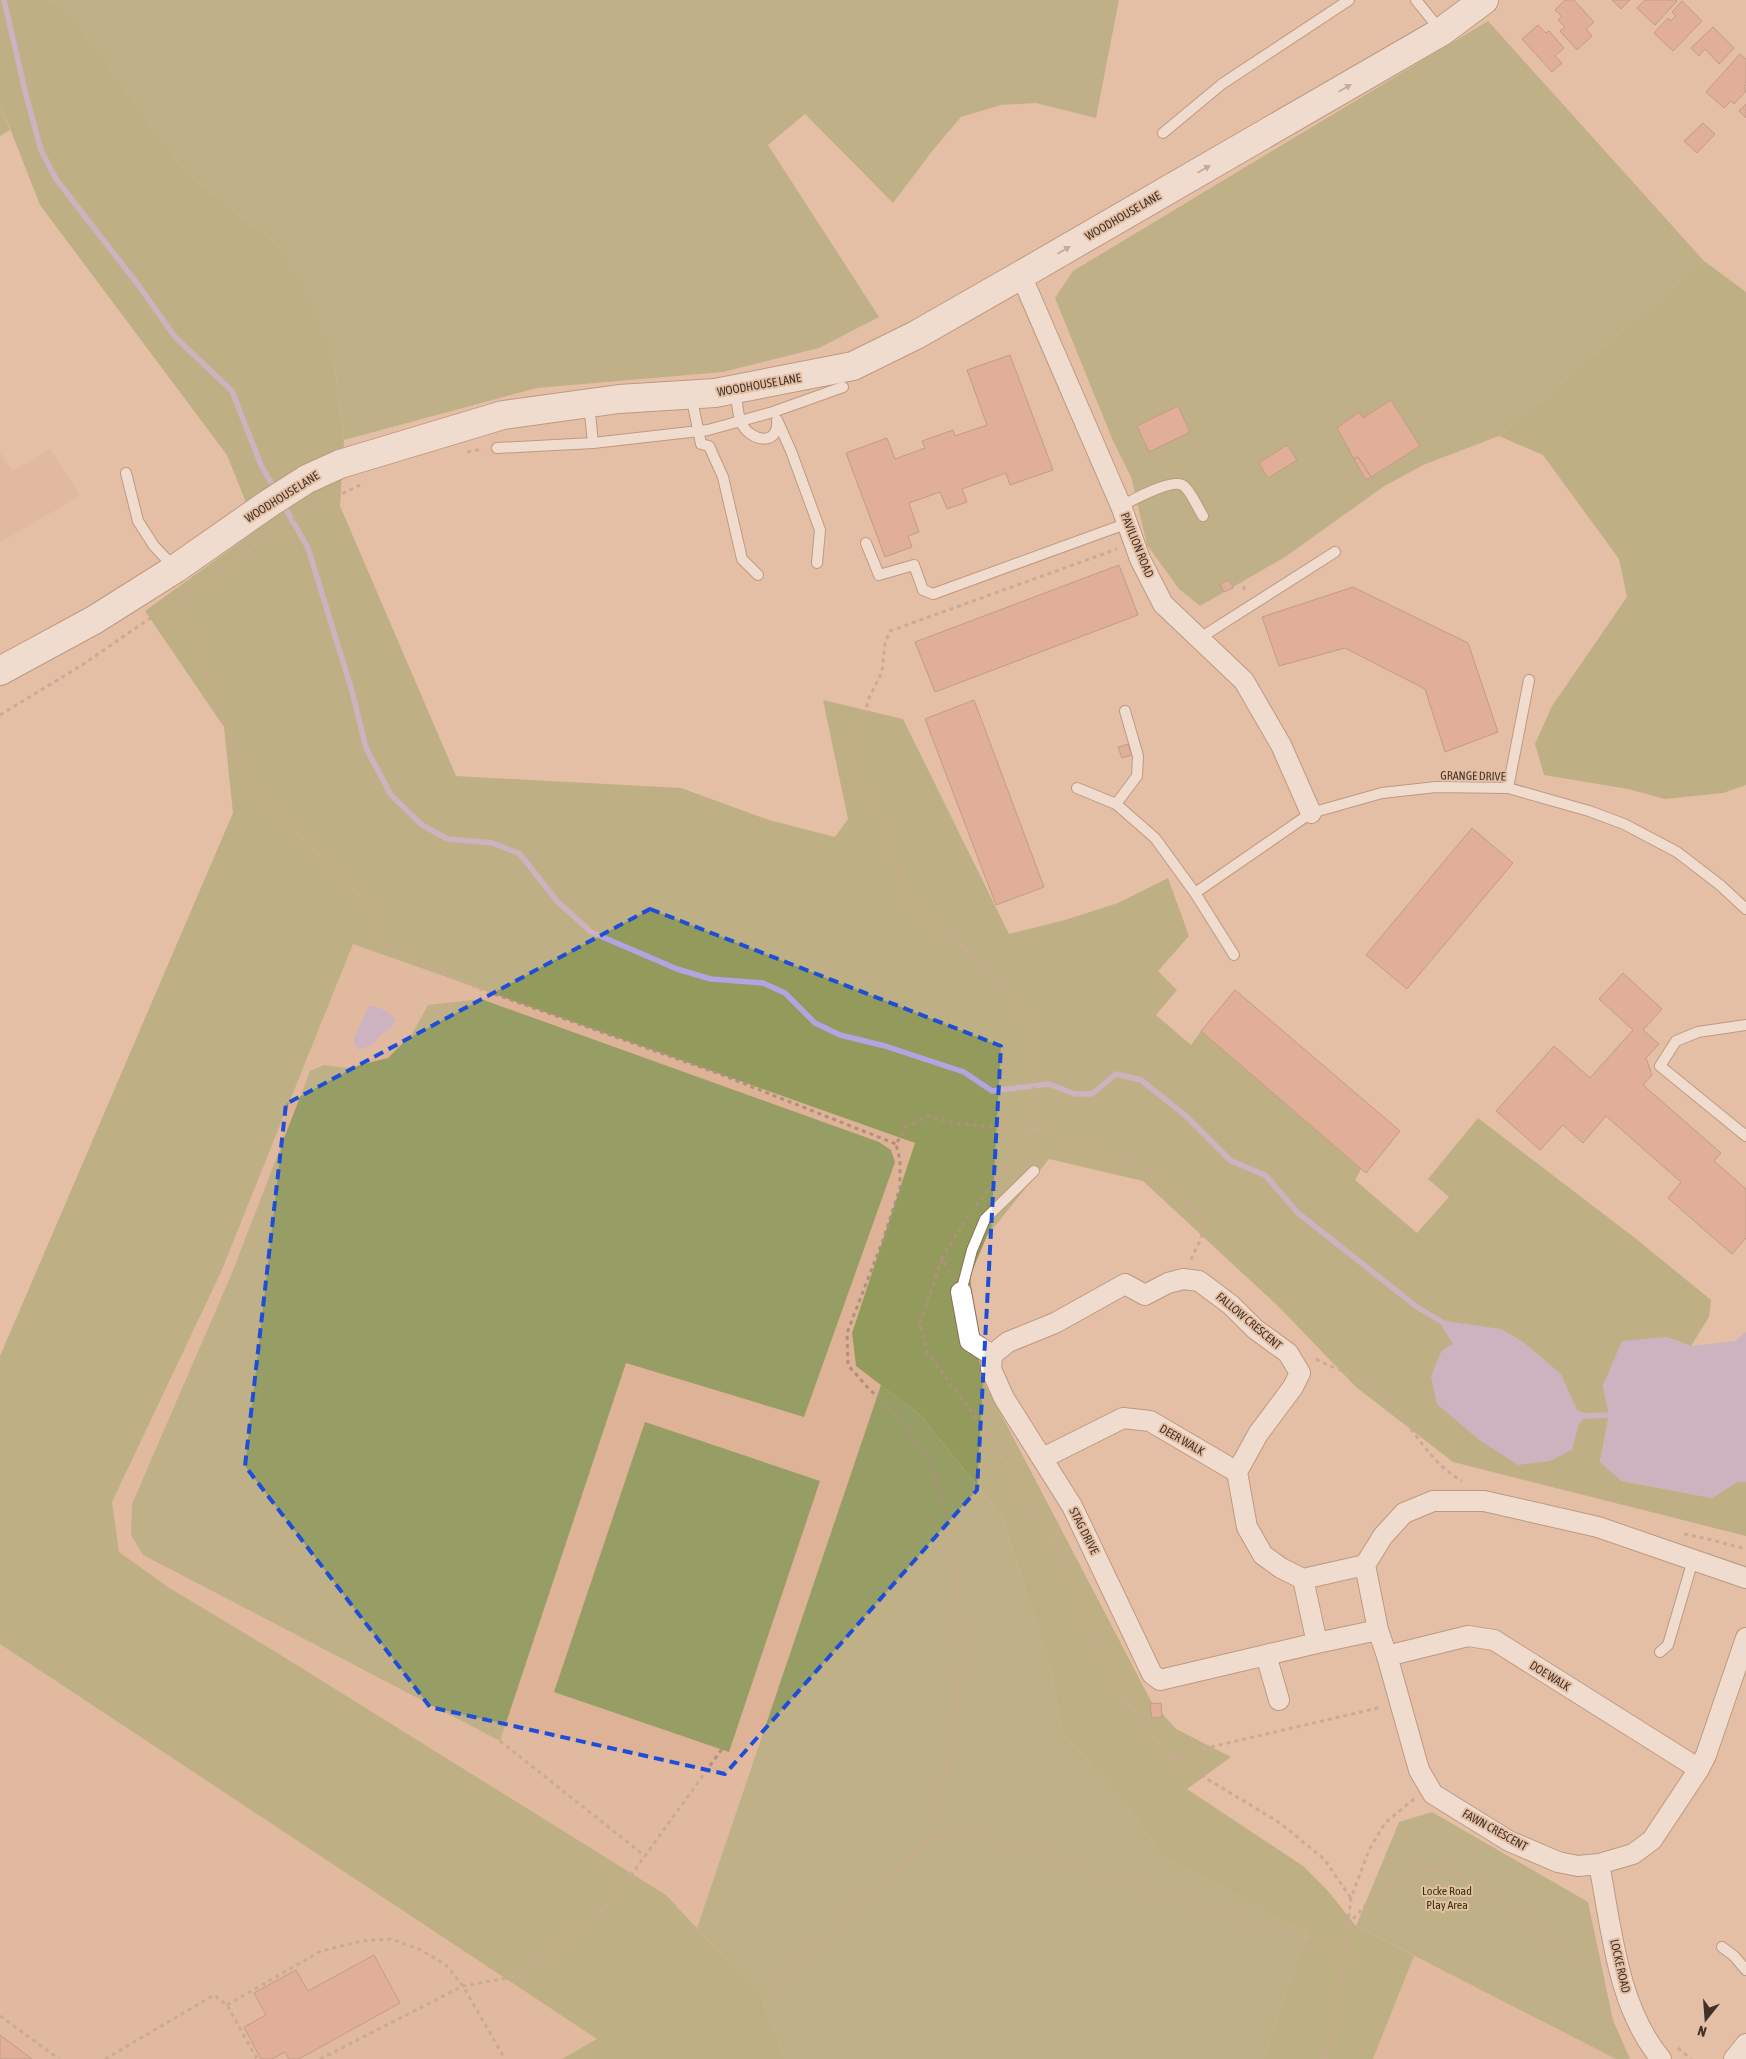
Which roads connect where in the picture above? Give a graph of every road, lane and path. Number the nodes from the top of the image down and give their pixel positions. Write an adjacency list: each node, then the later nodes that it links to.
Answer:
1 (1349, 0): 5 (lane)
2 (1416, 0): 4 (lane)
3 (1484, 0): 4 (street, WOODHOUSE LANE)
4 (1441, 32): 6 (street, WOODHOUSE LANE, one-way to 4)
5 (1163, 133)
6 (1022, 275): 8 (street, WOODHOUSE LANE); 19 (street, PAVILION ROAD)
7 (843, 387): 11 (lane)
8 (736, 389): 9 (street, WOODHOUSE LANE); 12 (lane)
9 (691, 394): 10 (street, WOODHOUSE LANE); 13 (lane)
10 (589, 403): 14 (lane); 25 (street, WOODHOUSE LANE)
11 (776, 417): 12 (lane); 12 (lane); 24 (lane)
12 (741, 421): 13 (lane)
13 (697, 431): 14 (lane); 26 (lane)
14 (593, 443): 15 (lane)
15 (496, 448): 16 (path)
16 (462, 452)
17 (126, 473): 25 (lane)
18 (367, 481): 29 (path)
19 (1124, 514): 20 (lane); 21 (street, PAVILION ROAD); 22 (lane)
20 (1203, 516)
21 (1134, 542): 30 (street, PAVILION ROAD); 43 (path)
22 (866, 544)
23 (1335, 552): 30 (lane)
24 (817, 563)
25 (175, 569): 31 (street, WOODHOUSE LANE)
26 (758, 575)
27 (1231, 585): 28 (path)
28 (1247, 593)
29 (178, 599): 34 (path); 45 (path)
30 (1200, 638): 38 (street, PAVILION ROAD)
31 (0, 671)
32 (1529, 680): 36 (lane)
33 (1125, 711): 37 (lane)
34 (0, 715)
35 (1077, 788): 37 (lane)
36 (1508, 788): 38 (lane, GRANGE DRIVE); 40 (lane, GRANGE DRIVE)
37 (1116, 804): 39 (lane)
38 (1310, 812): 39 (lane, GRANGE DRIVE)
39 (1195, 893): 41 (lane)
40 (1746, 908)
41 (1234, 956)
42 (1746, 1025): 44 (lane)
43 (1034, 1129): 45 (path); 47 (path)
44 (1746, 1136)
45 (896, 1144): 75 (path)
46 (1034, 1171): 50 (lane)
47 (1192, 1258): 48 (path); 49 (path)
48 (1196, 1261)
49 (1183, 1279): 51 (street); 54 (street, FALLOW CRESCENT)
50 (961, 1292): 51 (street)
51 (992, 1355): 53 (street, STAG DRIVE)
52 (1314, 1358): 55 (path)
53 (1043, 1458): 54 (street, DEER WALK); 66 (street, STAG DRIVE)
54 (1237, 1472): 61 (street)
55 (1464, 1482)
56 (1675, 1533): 57 (path)
57 (1746, 1549)
58 (1693, 1560): 59 (street); 60 (street); 65 (lane)
59 (1366, 1565): 61 (street); 62 (street)
60 (1746, 1578)
61 (1304, 1579): 64 (street)
62 (1378, 1630): 64 (street); 67 (street, FAWN CRESCENT)
63 (1746, 1638): 73 (street, FAWN CRESCENT)
64 (1318, 1643): 66 (street, STAG DRIVE)
65 (1660, 1652)
66 (1266, 1655): 68 (street)
67 (1387, 1656): 69 (street, FAWN CRESCENT); 73 (street, DOE WALK)
68 (1279, 1700)
69 (1400, 1703): 72 (path); 74 (street, FAWN CRESCENT)
70 (500, 1741): 76 (path)
71 (722, 1749): 76 (path)
72 (1171, 1756)
73 (1699, 1769): 77 (street, FAWN CRESCENT)
74 (1434, 1794): 77 (street, FAWN CRESCENT); 78 (path)
75 (936, 1840): 79 (path); 84 (path)
76 (645, 1856): 83 (path)
77 (1599, 1864): 81 (street, LOCKE ROAD)
78 (1348, 1925): 79 (path); 81 (path)
79 (1346, 1944): 94 (path)
80 (1722, 1947): 82 (lane)
81 (1619, 1962): 88 (street, LOCKE ROAD)
82 (1746, 1970)
83 (463, 1986): 85 (path); 92 (path); 93 (path)
84 (774, 1987)
85 (227, 2005): 90 (path); 91 (path)
86 (0, 2016): 89 (path)
87 (1746, 2044): 96 (street)
88 (1667, 2052): 95 (path)
89 (59, 2059)
90 (105, 2059)
91 (256, 2059)
92 (320, 2059)
93 (505, 2059)
94 (1325, 2059)
95 (1691, 2059)
96 (1734, 2059)

